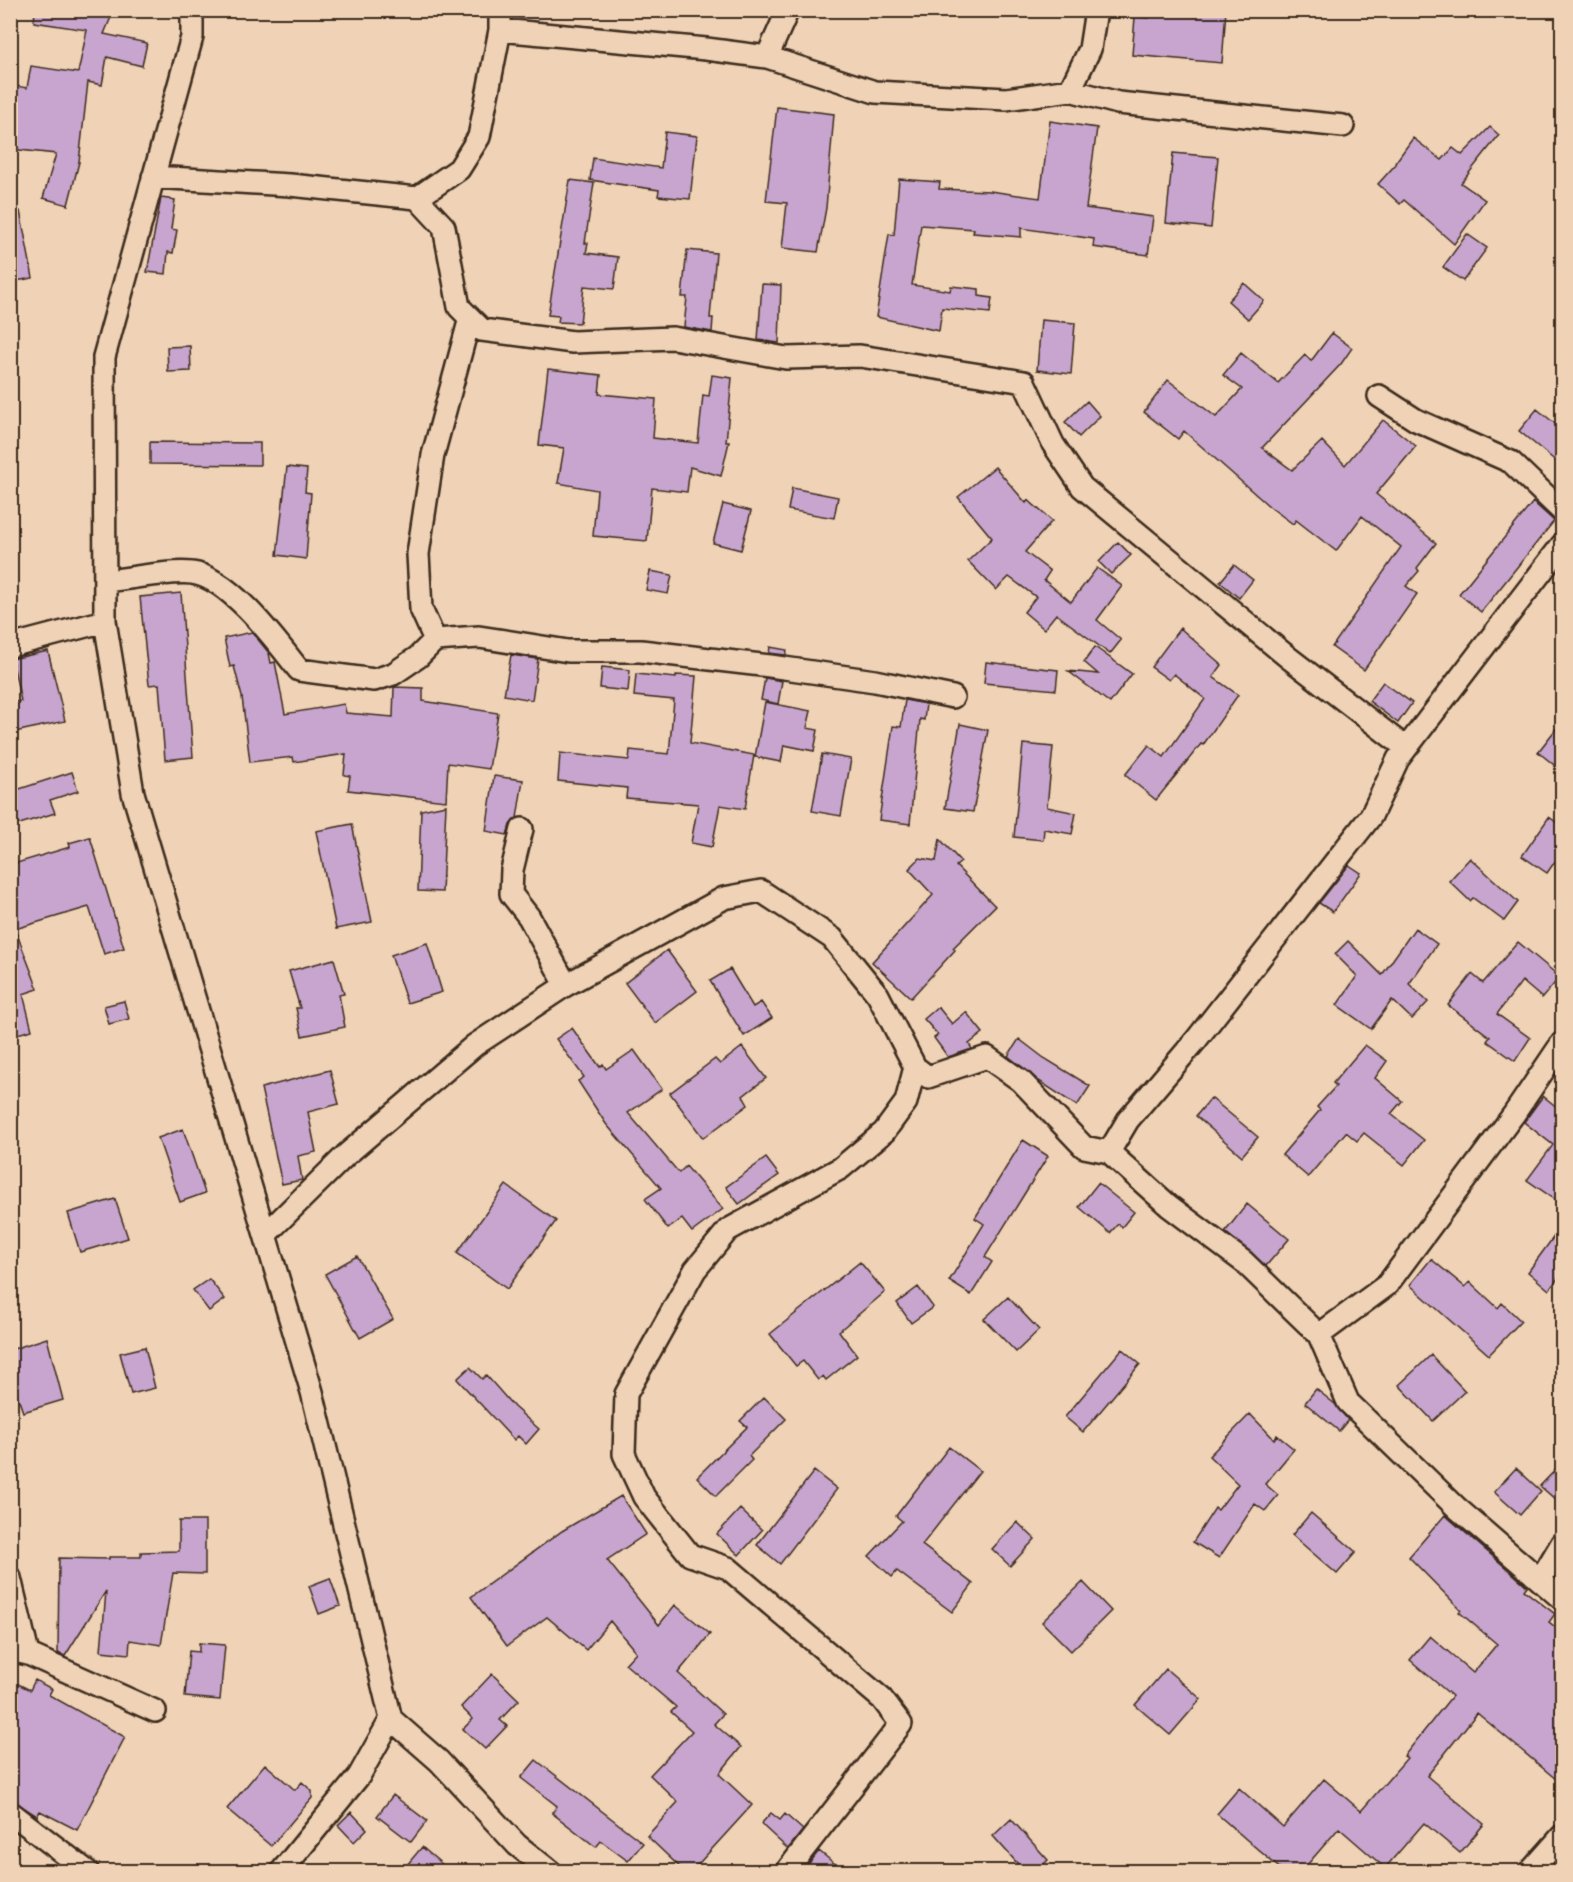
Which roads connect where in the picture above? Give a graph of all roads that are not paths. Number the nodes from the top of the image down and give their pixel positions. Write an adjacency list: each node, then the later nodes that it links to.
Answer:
1 (192, 10): 8 (street)
2 (789, 10): 5 (street)
3 (1096, 10): 6 (street)
4 (500, 20): 5 (street); 9 (street)
5 (767, 57): 6 (street)
6 (1070, 90): 7 (street)
7 (1343, 126)
8 (153, 177): 9 (street); 14 (street)
9 (417, 198): 10 (street)
10 (470, 318): 16 (street); 19 (street)
11 (1379, 396): 12 (street)
12 (1563, 511)
13 (1563, 545): 19 (street)
14 (105, 581): 15 (street); 16 (street)
15 (105, 621): 17 (street); 25 (street)
16 (435, 640): 18 (street)
17 (10, 646)
18 (953, 697)
19 (1406, 748): 24 (street)
20 (522, 829): 21 (street)
21 (566, 985): 23 (street); 25 (street)
22 (1563, 1043): 26 (street)
23 (915, 1067): 24 (street); 39 (street)
24 (1109, 1152): 26 (street)
25 (265, 1235): 33 (street)
26 (1319, 1335): 29 (street)
27 (1563, 1544): 29 (street)
28 (10, 1578): 31 (street)
29 (1540, 1580): 30 (street)
30 (1563, 1599)
31 (19, 1652): 32 (street)
32 (155, 1711)
33 (391, 1719): 37 (street); 38 (street)
34 (10, 1812): 36 (street)
35 (1563, 1836): 40 (street)
36 (88, 1872)
37 (281, 1872)
38 (551, 1872)
39 (786, 1872)
40 (1530, 1872)

